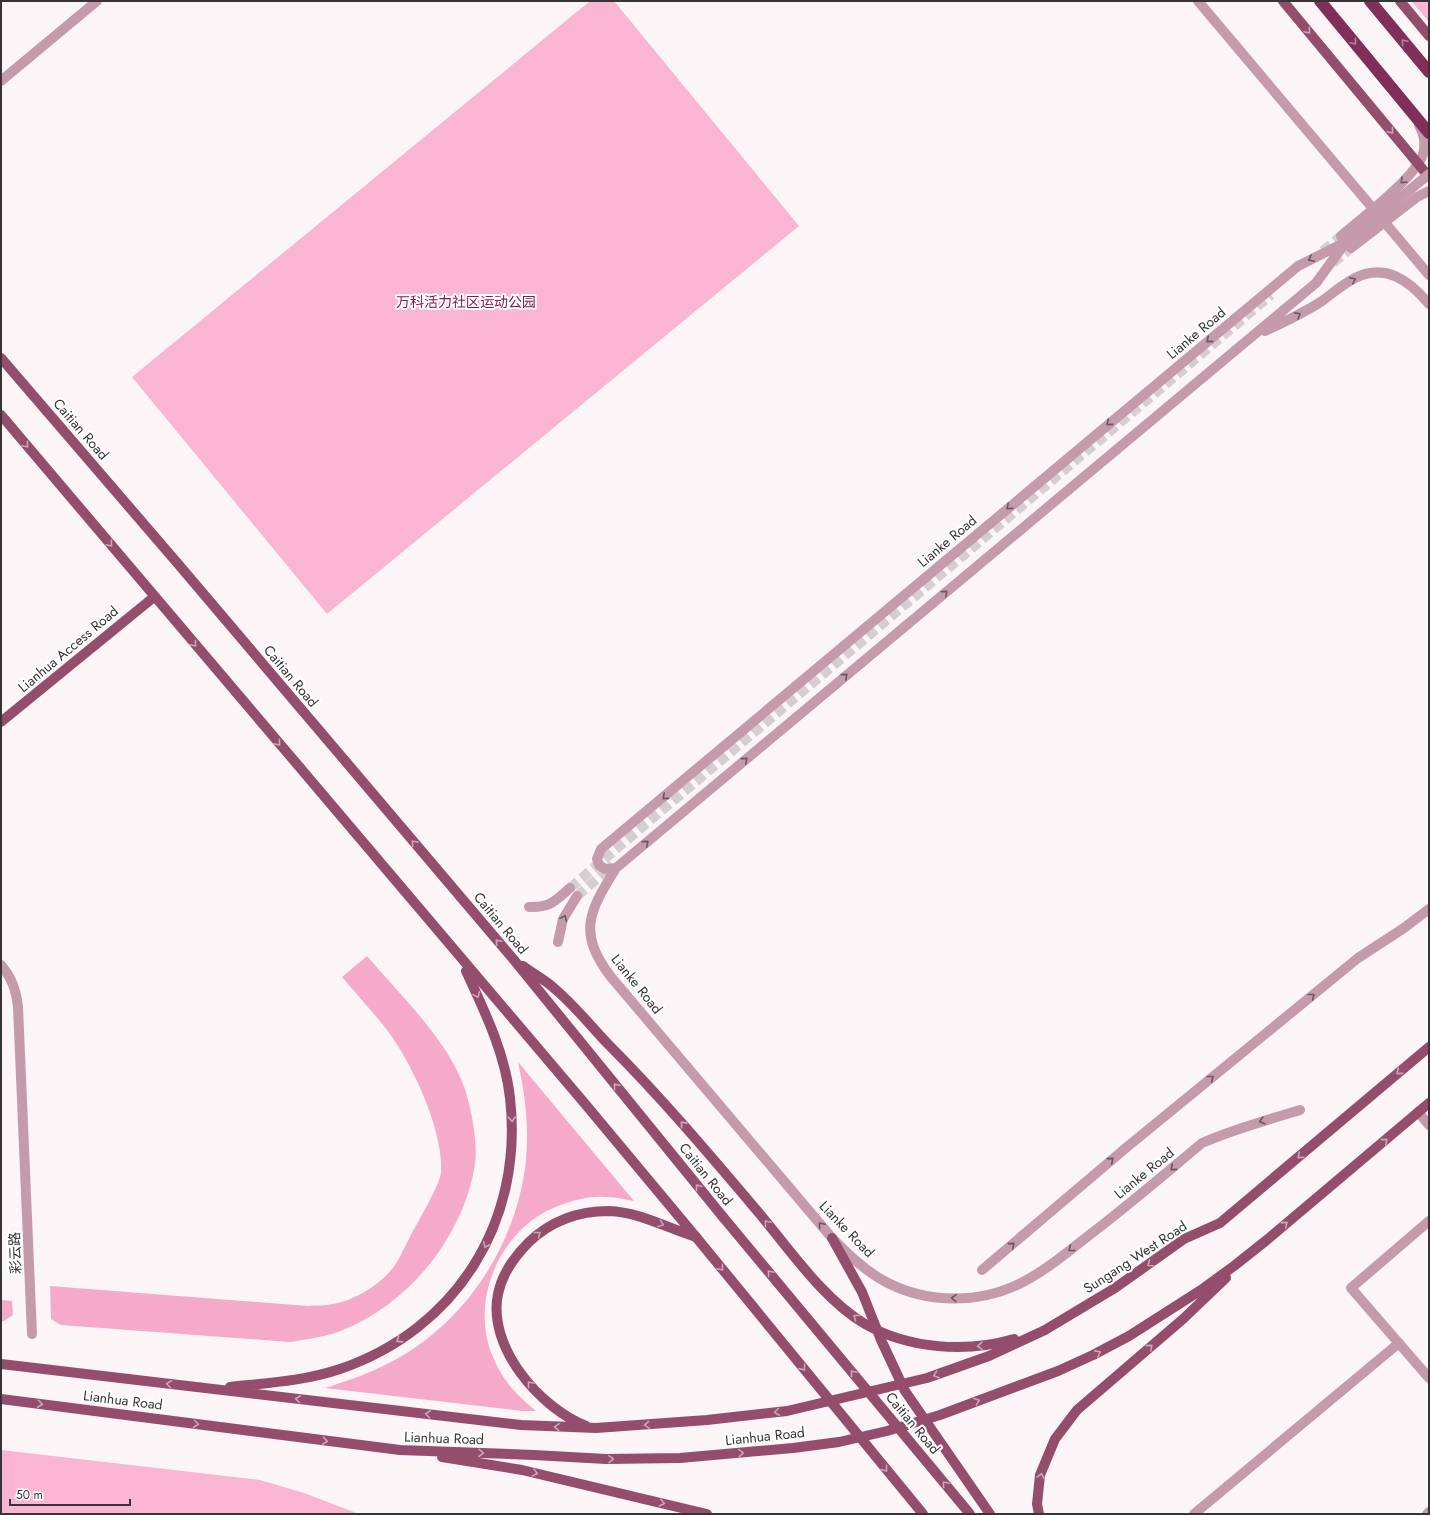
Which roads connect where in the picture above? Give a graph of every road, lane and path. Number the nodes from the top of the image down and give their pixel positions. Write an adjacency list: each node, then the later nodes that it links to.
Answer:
1 (97, 1): 9 (street)
2 (1198, 1): 16 (street)
3 (1283, 1): 12 (main road, one-way to 12)
4 (1320, 1): 10 (highway, one-way to 10)
5 (1370, 1): 8 (highway, one-way to 5)
6 (1400, 1): 7 (main road)
7 (1429, 36)
8 (1429, 72)
9 (1, 81)
10 (1411, 111): 11 (highway); 12 (street, Lianke Road)
11 (1429, 132)
12 (1419, 164): 14 (main road); 16 (street, Lianke Road, one-way to 16)
13 (1429, 174): 18 (street, Lianke Road, bridge)
14 (1429, 177)
15 (1429, 191): 17 (street, Lianke Road)
16 (1372, 209): 17 (street); 18 (street, Lianke Road)
17 (1383, 222): 18 (street, Lianke Road); 19 (street)
18 (1346, 242): 21 (street, Lianke Road); 26 (street, Lianke Road, one-way to 26)
19 (1429, 275)
20 (1429, 304): 21 (street, one-way to 20)
21 (1250, 338): 26 (street, Lianke Road, one-way to 21)
22 (1, 358): 31 (main road, Caitian Road, one-way to 22)
23 (1, 415): 24 (main road, one-way to 24)
24 (154, 597): 25 (main road, Lianhua Access Road); 30 (main road, one-way to 30)
25 (1, 722)
26 (616, 868): 40 (street, Lianke Road, one-way to 26)
27 (529, 907): 29 (street, one-way to 27)
28 (1429, 909): 42 (street, one-way to 28)
29 (558, 942)
30 (461, 960): 39 (main road); 48 (main road, one-way to 48)
31 (514, 960): 43 (main road, one-way to 31); 56 (main road, Caitian Road, one-way to 31, bridge)
32 (1, 965): 44 (street)
33 (1429, 1047): 43 (main road, Sungang West Road, one-way to 43)
34 (1429, 1103): 36 (main road)
35 (1300, 1110): 40 (street, Lianke Road, one-way to 40, bridge)
36 (1418, 1112): 37 (street); 41 (main road, one-way to 36)
37 (1429, 1125)
38 (1429, 1221): 45 (street)
39 (696, 1237): 51 (main road, one-way to 39); 55 (main road, one-way to 55, bridge)
40 (832, 1238): 57 (main road, bridge)
41 (1268, 1239): 52 (main road, Lianhua Road, one-way to 41); 58 (main road, one-way to 41)
42 (982, 1270)
43 (1045, 1330): 49 (main road, Sungang West Road, one-way to 49)
44 (32, 1334)
45 (1399, 1343): 47 (street); 59 (street)
46 (1, 1364): 48 (main road, Lianhua Road, one-way to 46)
47 (1429, 1378)
48 (210, 1388): 51 (main road, Lianhua Road, one-way to 48)
49 (856, 1396): 51 (main road, Lianhua Road, one-way to 51)
50 (1, 1399): 52 (main road, Lianhua Road, one-way to 52)
51 (596, 1428)
52 (400, 1450): 54 (main road, one-way to 54)
53 (1429, 1512): 60 (street)
54 (707, 1514)
55 (923, 1514)
56 (970, 1514)
57 (990, 1514)
58 (1039, 1514)
59 (1194, 1514)
60 (1426, 1514)

